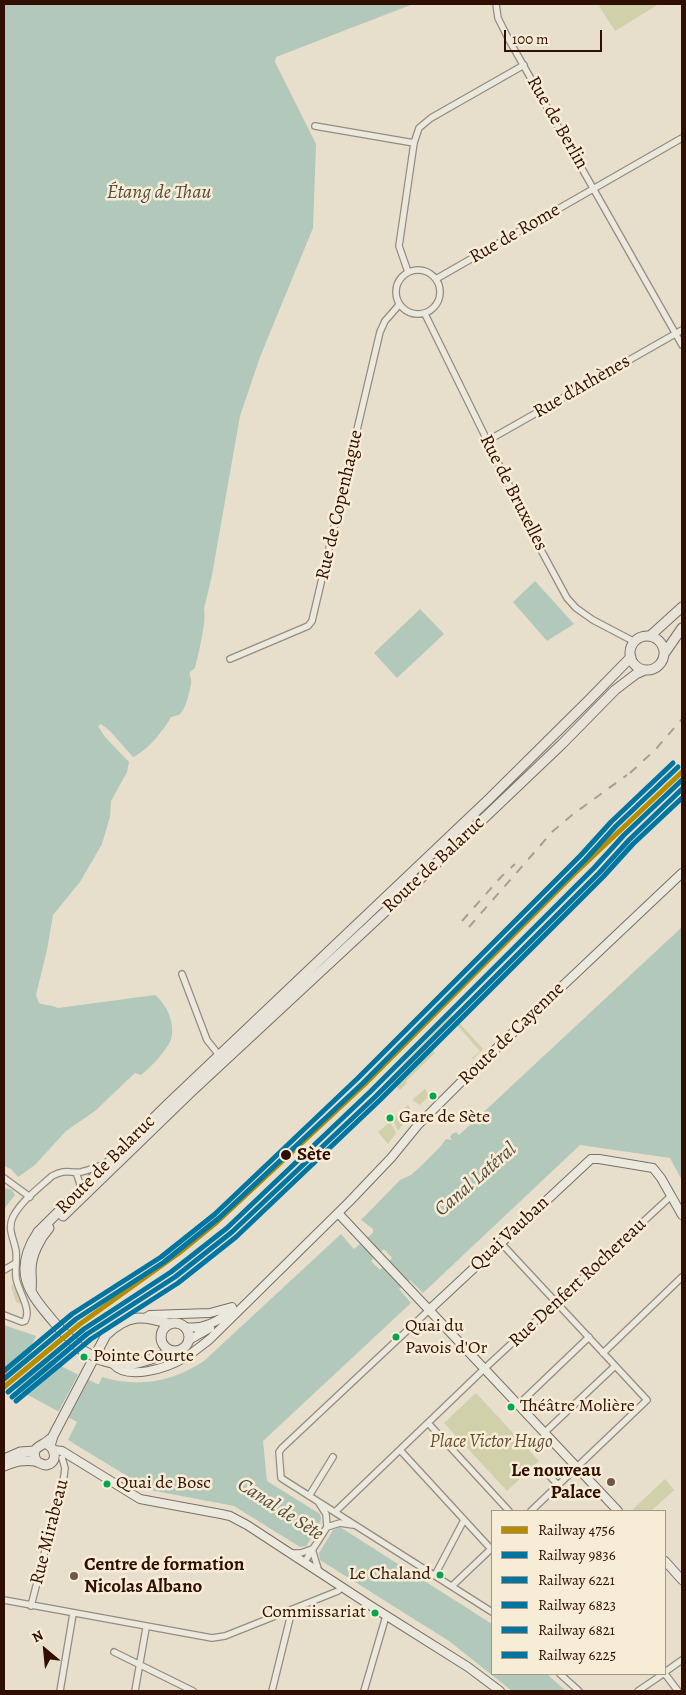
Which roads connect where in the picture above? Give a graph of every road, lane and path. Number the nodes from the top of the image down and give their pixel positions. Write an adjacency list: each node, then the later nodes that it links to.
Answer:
1 (496, 4): 2 (street, Rue de Berlin)
2 (524, 65): 5 (street); 6 (street, Rue de Berlin)
3 (315, 126): 5 (street)
4 (682, 138): 6 (street, Rue de Rome)
5 (414, 143): 7 (street)
6 (594, 188): 8 (street, Rue de Rome); 12 (street, Rue de Berlin)
7 (408, 272): 8 (street); 9 (street)
8 (436, 279): 10 (street)
9 (399, 305): 10 (street); 21 (street, Rue de Copenhague)
10 (425, 314): 14 (street, Rue de Bruxelles)
11 (682, 330): 12 (street, Rue d'Athènes)
12 (676, 334): 13 (street, Rue de Berlin); 14 (street, Rue d'Athènes)
13 (682, 345)
14 (487, 441): 18 (street, Rue de Bruxelles)
15 (682, 607): 17 (main road)
16 (682, 628): 19 (main road)
17 (650, 636): 18 (main road); 19 (main road)
18 (635, 642): 20 (main road)
19 (664, 654): 22 (main road)
20 (630, 657): 22 (main road); 25 (main road, Route de Balaruc)
21 (230, 660)
22 (645, 670): 25 (main road, Route de Balaruc)
23 (682, 873): 33 (main road, Route de Cayenne)
24 (182, 974): 25 (street)
25 (222, 1058): 26 (main road, Route de Balaruc); 29 (main road, Route de Balaruc)
26 (108, 1163): 27 (street); 29 (main road, Route de Balaruc)
27 (80, 1173): 29 (street); 30 (street); 32 (street)
28 (4, 1178): 32 (street)
29 (92, 1184): 30 (main road, Route de Balaruc); 41 (main road, Route de Balaruc)
30 (79, 1191): 41 (main road, Route de Balaruc)
31 (672, 1196): 34 (main road); 36 (main road, Quai Vauban); 43 (street, Rue Denfert Rochereau)
32 (30, 1197): 35 (street)
33 (338, 1213): 37 (main road, Route de Cayenne); 44 (main road)
34 (682, 1215)
35 (7, 1229): 38 (street)
36 (501, 1243): 43 (street); 44 (main road, Quai Vauban)
37 (303, 1248): 42 (main road); 47 (main road)
38 (16, 1263): 39 (street); 45 (street)
39 (4, 1270)
40 (682, 1278): 54 (street)
41 (31, 1290): 56 (main road, Route de Balaruc, bridge)
42 (240, 1303): 46 (main road); 49 (main road)
43 (556, 1303): 50 (street); 58 (street, Rue Denfert Rochereau)
44 (429, 1310): 58 (main road); 73 (street)
45 (4, 1315)
46 (145, 1318): 48 (main road); 51 (main road); 64 (main road)
47 (230, 1318): 52 (main road); 56 (main road)
48 (170, 1324): 49 (main road); 51 (main road)
49 (186, 1327): 52 (main road)
50 (588, 1337): 54 (street); 59 (street)
51 (161, 1339): 53 (main road); 55 (main road)
52 (189, 1340): 53 (main road)
53 (173, 1352): 55 (main road, Route de Balaruc)
54 (602, 1353): 57 (street)
55 (147, 1361): 56 (main road, Route de Balaruc)
56 (113, 1364)
57 (614, 1366): 61 (street); 70 (street)
58 (484, 1369): 59 (main road); 60 (street, Rue Denfert Rochereau)
59 (518, 1405): 61 (main road)
60 (428, 1423): 62 (street, Rue Denfert Rochereau); 76 (street)
61 (544, 1433): 70 (main road)
62 (400, 1450): 78 (street, Rue Denfert Rochereau); 79 (street)
63 (34, 1451): 64 (main road); 67 (main road); 68 (main road)
64 (53, 1451): 65 (main road); 65 (main road); 68 (main road); 94 (street, Rue Mirabeau)
65 (71, 1456): 85 (main road)
66 (333, 1457): 73 (street)
67 (4, 1458)
68 (37, 1462): 69 (main road)
69 (4, 1466)
70 (577, 1467): 72 (street); 77 (main road)
71 (546, 1472): 72 (street)
72 (558, 1485): 75 (street)
73 (309, 1496): 74 (street)
74 (318, 1502): 78 (street); 81 (street)
75 (538, 1508)
76 (508, 1510)
77 (617, 1510)
78 (335, 1512): 80 (street)
79 (464, 1520): 82 (street); 89 (street)
80 (358, 1525): 81 (street); 89 (street)
81 (327, 1527): 83 (street)
82 (491, 1547)
83 (312, 1549): 85 (street); 87 (street); 88 (street)
84 (491, 1549): 91 (street)
85 (290, 1553): 87 (main road)
86 (666, 1562): 90 (main road)
87 (304, 1563): 88 (main road)
88 (319, 1572): 92 (main road)
89 (435, 1575): 91 (street)
90 (682, 1580)
91 (452, 1586): 96 (street)
92 (342, 1587): 95 (street); 98 (main road)
93 (4, 1600): 94 (street)
94 (31, 1606): 97 (street)
95 (292, 1610): 99 (street); 110 (street)
96 (491, 1611)
97 (73, 1614): 99 (street); 107 (street)
98 (386, 1616): 111 (street); 112 (main road)
99 (146, 1628): 102 (street)
100 (114, 1652): 102 (street)
101 (682, 1660): 103 (street)
102 (140, 1664): 108 (street); 109 (street)
103 (666, 1672)
104 (561, 1675): 113 (street)
105 (661, 1675): 114 (street)
106 (666, 1675): 115 (street)
107 (60, 1691)
108 (135, 1691)
109 (193, 1691)
110 (272, 1691)
111 (364, 1691)
112 (500, 1691)
113 (579, 1691)
114 (638, 1691)
115 (678, 1691)

